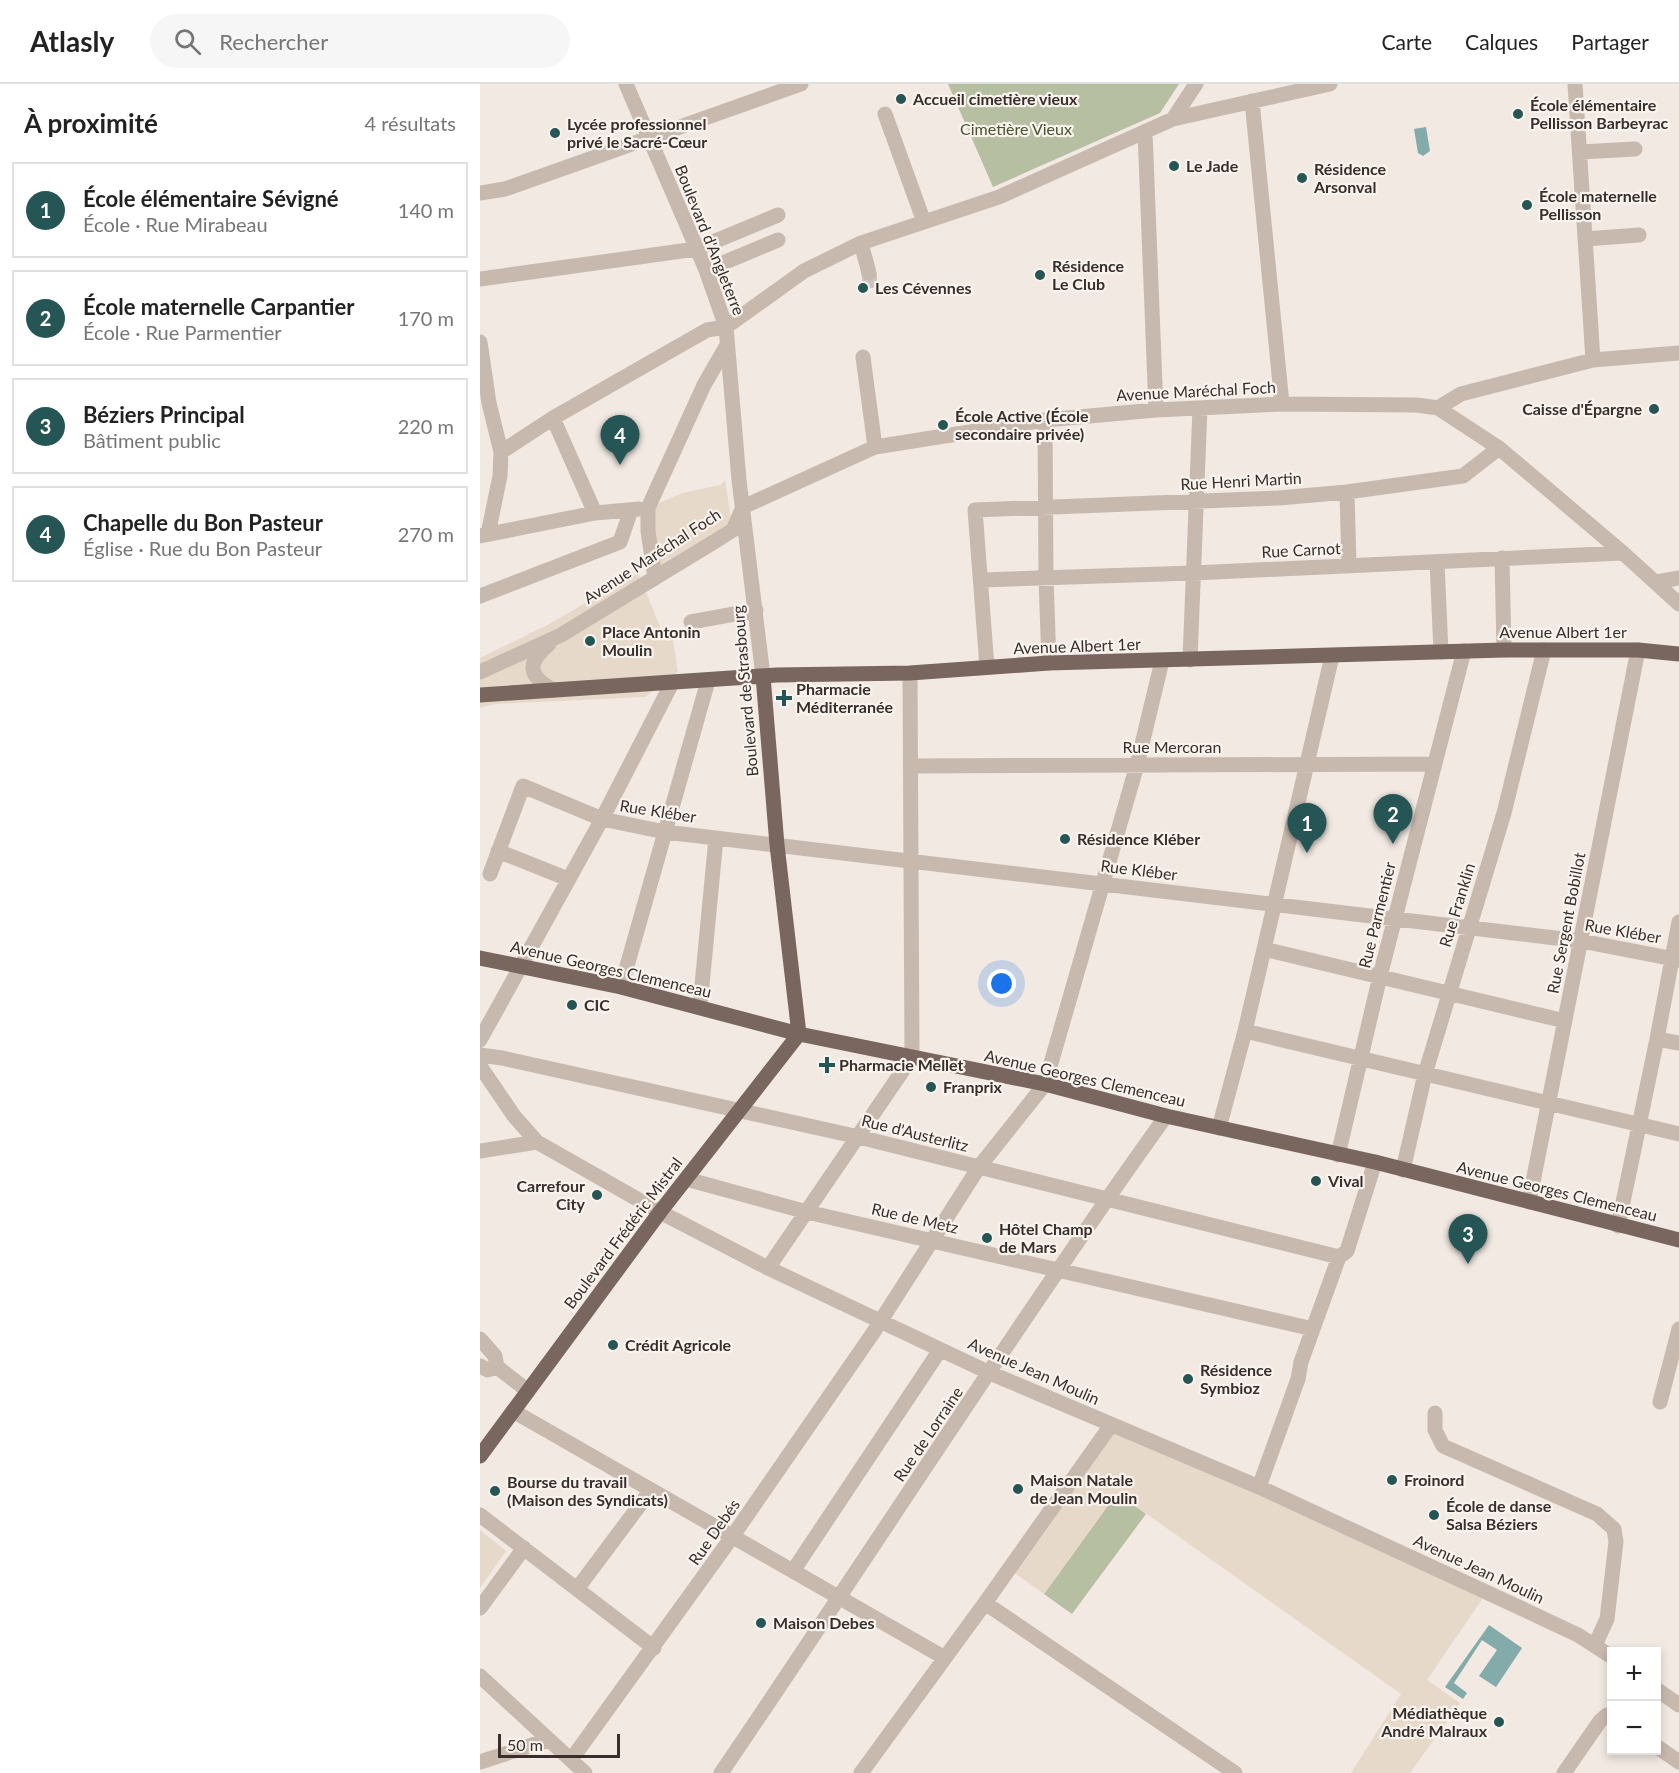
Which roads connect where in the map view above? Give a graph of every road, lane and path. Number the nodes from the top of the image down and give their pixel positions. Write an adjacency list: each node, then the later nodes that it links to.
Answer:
1 (626, 84): 10 (street, Boulevard d'Angleterre)
2 (801, 84): 10 (street)
3 (1196, 84): 8 (street)
4 (1330, 84): 6 (street)
5 (1575, 84): 12 (street)
6 (1252, 101): 8 (street); 30 (street)
7 (885, 114): 15 (street)
8 (1173, 119): 9 (street)
9 (1144, 132): 15 (street); 33 (street)
10 (649, 138): 13 (street); 20 (street, Boulevard d'Angleterre)
11 (1635, 149): 12 (street)
12 (1580, 152): 17 (street)
13 (480, 193)
14 (778, 215): 20 (street)
15 (924, 222): 19 (street)
16 (1640, 235): 17 (street)
17 (1585, 239): 29 (street)
18 (778, 240): 21 (street)
19 (861, 243): 22 (street); 24 (street)
20 (696, 249): 21 (street, Boulevard d'Angleterre); 23 (street)
21 (706, 270): 24 (street, Boulevard d'Angleterre)
22 (869, 273)
23 (480, 279)
24 (726, 327): 26 (street, Boulevard d'Angleterre); 34 (street)
25 (480, 342): 38 (street)
26 (727, 345): 42 (street, Boulevard de Strasbourg); 43 (street)
27 (1679, 353): 29 (street)
28 (863, 357): 36 (street)
29 (1593, 360): 32 (street)
30 (1282, 404): 31 (street, Avenue Maréchal Foch); 32 (street, Avenue Maréchal Foch)
31 (1200, 408): 33 (street, Avenue Maréchal Foch); 40 (street)
32 (1438, 408): 37 (street, Avenue Maréchal Foch)
33 (1156, 410): 35 (street, Avenue Maréchal Foch)
34 (552, 418): 38 (street); 45 (street)
35 (1045, 420): 36 (street, Avenue Maréchal Foch); 41 (street)
36 (875, 447): 42 (street, Avenue Maréchal Foch)
37 (1499, 448): 39 (street, Rue Henri Martin); 47 (street, Avenue Maréchal Foch)
38 (501, 452): 46 (street)
39 (1347, 492): 40 (street, Rue Henri Martin); 50 (street)
40 (1195, 501): 41 (street, Rue Henri Martin); 51 (street)
41 (1045, 506): 53 (street); 55 (street, Rue Henri Martin)
42 (743, 507): 52 (street, Avenue Maréchal Foch); 59 (street, Boulevard de Strasbourg)
43 (648, 508): 44 (street); 52 (street)
44 (631, 510): 45 (street); 57 (street)
45 (595, 513): 46 (street)
46 (484, 535)
47 (1623, 552): 48 (street, Rue Carnot); 56 (street, Avenue Maréchal Foch)
48 (1502, 558): 49 (street, Rue Carnot); 62 (street)
49 (1437, 562): 50 (street, Rue Carnot); 66 (street)
50 (1349, 566): 51 (street, Rue Carnot)
51 (1194, 573): 53 (street, Rue Carnot); 69 (street)
52 (655, 578): 61 (street, Avenue Maréchal Foch)
53 (1046, 578): 55 (street, Rue Carnot); 71 (street)
54 (1679, 578): 56 (street)
55 (981, 580): 72 (street)
56 (1657, 582): 58 (street, Avenue Maréchal Foch)
57 (480, 596)
58 (1679, 604)
59 (756, 610): 60 (street); 75 (street, Boulevard de Strasbourg)
60 (691, 622)
61 (561, 635): 73 (street, Avenue Maréchal Foch); 78 (street, Avenue Maréchal Foch)
62 (1504, 650): 63 (main road, Avenue Albert 1er); 65 (main road, Avenue Albert 1er)
63 (1544, 650): 64 (main road, Avenue Albert 1er); 96 (street, Rue Franklin)
64 (1638, 650): 67 (main road, Avenue Albert 1er); 97 (street, Rue Sergent Bobillot)
65 (1464, 651): 66 (main road, Avenue Albert 1er); 81 (street, Rue Parmentier)
66 (1441, 652): 68 (main road, Avenue Albert 1er)
67 (1678, 654)
68 (1332, 656): 69 (main road, Avenue Albert 1er); 80 (street)
69 (1190, 660): 70 (main road, Avenue Albert 1er)
70 (1162, 661): 71 (main road, Avenue Albert 1er); 82 (street)
71 (1049, 663): 72 (main road, Avenue Albert 1er)
72 (987, 667): 74 (main road, Avenue Albert 1er)
73 (480, 672)
74 (910, 673): 75 (main road, Avenue Albert 1er); 83 (street)
75 (763, 676): 76 (main road, Avenue Albert 1er); 87 (main road, Boulevard de Strasbourg)
76 (708, 681): 77 (main road, Avenue Albert 1er); 85 (street)
77 (672, 683): 78 (main road, Avenue Albert 1er); 84 (street)
78 (553, 690): 79 (main road, Avenue Albert 1er)
79 (480, 695)
80 (1306, 764): 81 (street, Rue Mercoran); 82 (street, Rue Mercoran); 93 (street)
81 (1434, 764): 94 (street, Rue Parmentier)
82 (1137, 765): 83 (street, Rue Mercoran); 92 (street)
83 (911, 766): 89 (street)
84 (602, 819): 85 (street, Rue Kléber); 88 (street, Rue Kléber); 91 (street)
85 (665, 832): 86 (street, Rue Kléber); 103 (street)
86 (716, 838): 87 (street, Rue Kléber); 105 (street)
87 (777, 845): 89 (street, Rue Kléber); 108 (main road, Boulevard de Strasbourg)
88 (498, 851): 90 (street); 91 (street)
89 (911, 863): 92 (street, Rue Kléber); 113 (street)
90 (490, 874)
91 (568, 879): 101 (street)
92 (1102, 884): 93 (street, Rue Kléber); 117 (street)
93 (1273, 905): 94 (street, Rue Kléber); 98 (street)
94 (1394, 920): 96 (street, Rue Kléber); 102 (street, Rue Parmentier)
95 (1679, 922): 100 (street)
96 (1469, 928): 97 (street, Rue Kléber); 104 (street, Rue Franklin)
97 (1581, 941): 100 (street, Rue Kléber); 106 (street, Rue Sergent Bobillot)
98 (1264, 950): 102 (street); 107 (street)
99 (480, 958): 101 (main road, Avenue Georges Clemenceau)
100 (1676, 959): 109 (street)
101 (520, 967): 103 (main road, Avenue Georges Clemenceau); 110 (street)
102 (1380, 976): 104 (street); 114 (street, Rue Parmentier)
103 (621, 987): 105 (main road, Avenue Georges Clemenceau)
104 (1448, 993): 106 (street); 116 (street, Rue Franklin)
105 (700, 1006): 108 (main road, Avenue Georges Clemenceau)
106 (1565, 1021): 118 (street, Rue Sergent Bobillot)
107 (1245, 1031): 114 (street); 122 (street)
108 (799, 1034): 113 (main road, Avenue Georges Clemenceau); 119 (main road, Boulevard Frédéric Mistral)
109 (1657, 1039): 111 (street); 121 (street)
110 (480, 1040)
111 (1679, 1043)
112 (480, 1055): 119 (street, Rue d'Austerlitz)
113 (912, 1057): 117 (main road, Avenue Georges Clemenceau); 124 (street)
114 (1360, 1059): 116 (street); 127 (street, Rue Parmentier)
115 (480, 1066): 125 (street, Avenue Jean Moulin)
116 (1425, 1074): 118 (street); 130 (street, Rue Franklin)
117 (1045, 1084): 120 (main road, Avenue Georges Clemenceau); 129 (street, Rue Debés)
118 (1549, 1103): 121 (street); 133 (street, Rue Sergent Bobillot)
119 (739, 1110): 124 (street, Rue d'Austerlitz); 131 (main road, Boulevard Frédéric Mistral)
120 (1166, 1116): 122 (main road, Avenue Georges Clemenceau); 132 (street, Rue de Lorraine)
121 (1640, 1125): 123 (street); 136 (street)
122 (1219, 1128): 127 (main road, Avenue Georges Clemenceau)
123 (1679, 1134)
124 (859, 1137): 129 (street, Rue d'Austerlitz); 135 (street)
125 (537, 1142): 126 (street); 134 (street, Avenue Jean Moulin)
126 (480, 1151)
127 (1338, 1155): 128 (main road, Avenue Georges Clemenceau)
128 (1375, 1162): 130 (main road, Avenue Georges Clemenceau); 139 (street)
129 (979, 1167): 132 (street, Rue d'Austerlitz); 137 (street, Rue Debés)
130 (1403, 1170): 133 (main road, Avenue Georges Clemenceau)
131 (686, 1179): 134 (main road, Boulevard Frédéric Mistral); 135 (street, Rue de Metz)
132 (1107, 1198): 139 (street, Rue d'Austerlitz); 141 (street, Rue de Lorraine)
133 (1528, 1202): 136 (main road, Avenue Georges Clemenceau)
134 (660, 1212): 140 (street, Avenue Jean Moulin); 150 (main road, Boulevard Frédéric Mistral)
135 (807, 1212): 137 (street, Rue de Metz); 140 (street)
136 (1618, 1226): 138 (main road, Avenue Georges Clemenceau)
137 (932, 1240): 141 (street, Rue de Metz); 142 (street, Rue Debés)
138 (1679, 1240)
139 (1339, 1257): 143 (street)
140 (768, 1268): 142 (street, Avenue Jean Moulin)
141 (1056, 1271): 143 (street, Rue de Metz); 149 (street, Rue de Lorraine)
142 (881, 1322): 146 (street, Avenue Jean Moulin); 159 (street, Rue Debés)
143 (1313, 1329): 156 (street)
144 (1679, 1329): 151 (street)
145 (480, 1339): 148 (street)
146 (940, 1350): 149 (street, Avenue Jean Moulin); 161 (street)
147 (480, 1366): 148 (street)
148 (497, 1367): 150 (street)
149 (990, 1372): 154 (street, Avenue Jean Moulin); 163 (street, Rue de Lorraine)
150 (528, 1391): 152 (main road, Boulevard Frédéric Mistral)
151 (1660, 1402)
152 (513, 1411): 155 (main road, Boulevard Frédéric Mistral); 157 (street)
153 (1435, 1413): 166 (street)
154 (1111, 1425): 156 (street, Avenue Jean Moulin); 164 (street)
155 (480, 1456)
156 (1259, 1487): 166 (street, Avenue Jean Moulin)
157 (651, 1490): 159 (street); 162 (street)
158 (480, 1515): 160 (street)
159 (732, 1537): 161 (street); 167 (street, Rue Debés)
160 (524, 1548): 162 (street); 165 (street)
161 (793, 1571): 163 (street)
162 (577, 1589): 167 (street)
163 (840, 1598): 169 (street); 180 (street, Rue de Lorraine)
164 (985, 1603): 169 (street); 182 (street)
165 (480, 1608)
166 (1595, 1645): 168 (street, Avenue Jean Moulin)
167 (654, 1648): 176 (street, Rue Debés)
168 (1607, 1654)
169 (945, 1658): 181 (street)
170 (480, 1676): 174 (street)
171 (1661, 1692): 172 (street)
172 (1679, 1705)
173 (1607, 1717): 183 (street)
174 (548, 1740): 176 (street); 177 (street)
175 (1661, 1749): 178 (street)
176 (571, 1760): 179 (street)
177 (480, 1762)
178 (1679, 1762)
179 (585, 1773)
180 (721, 1773)
181 (861, 1773)
182 (1235, 1773)
183 (1564, 1773)

